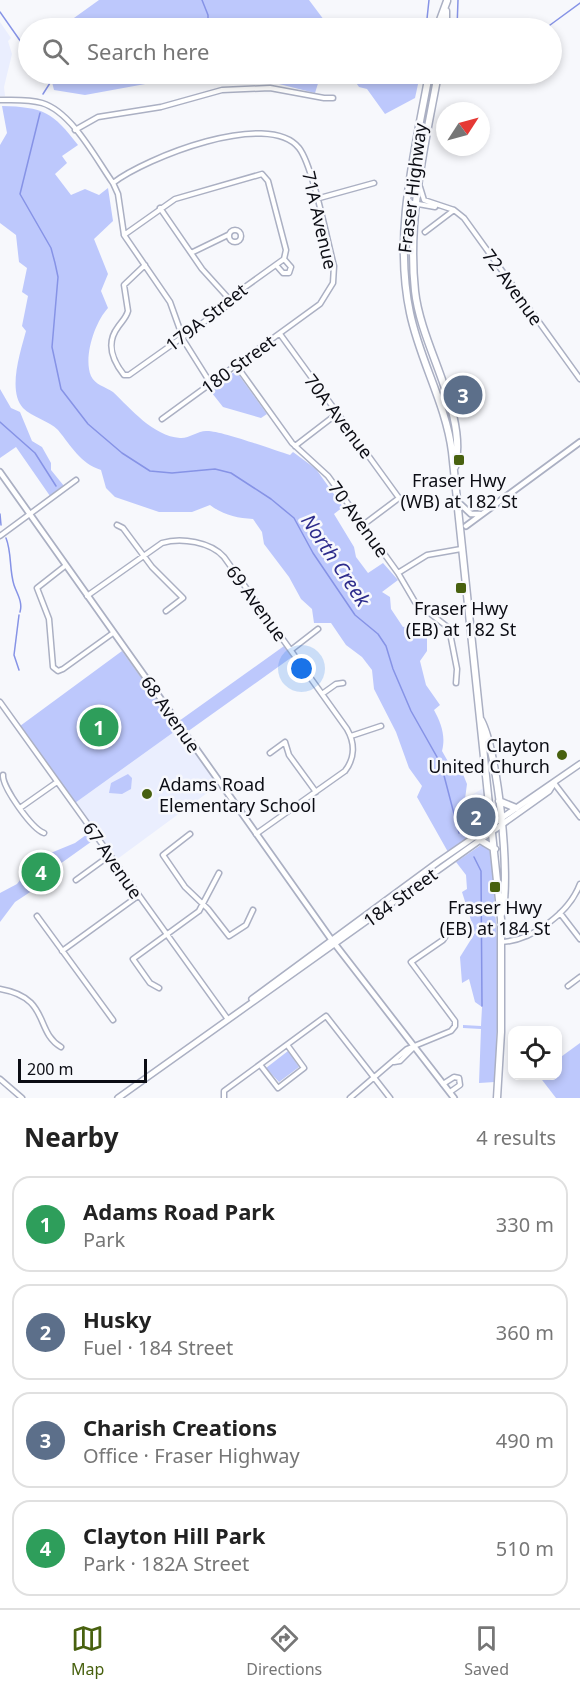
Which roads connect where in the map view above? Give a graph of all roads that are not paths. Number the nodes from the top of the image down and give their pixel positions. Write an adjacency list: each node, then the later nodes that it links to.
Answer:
1 (447, 1): 2 (main road); 3 (main road)
2 (441, 18)
3 (446, 18)
4 (427, 84): 13 (main road, Fraser Highway)
5 (436, 84): 11 (main road, Fraser Highway)
6 (333, 98): 8 (street)
7 (0, 100): 8 (street)
8 (75, 130): 9 (street)
9 (113, 183): 12 (street, 71A Avenue); 19 (street)
10 (374, 183): 12 (street)
11 (419, 185): 14 (main road, Fraser Highway); 15 (street)
12 (316, 199): 26 (street, 71A Avenue)
13 (407, 202): 14 (street); 37 (main road, Fraser Highway)
14 (416, 204): 15 (street); 37 (main road, Fraser Highway)
15 (438, 207): 17 (street)
16 (160, 208): 19 (street); 21 (street); 22 (street)
17 (454, 210): 18 (street); 30 (street, 72 Avenue)
18 (425, 232)
19 (124, 235): 24 (street)
20 (228, 235): 21 (street)
21 (191, 253): 25 (street)
22 (284, 260): 23 (street, 179A Street); 23 (street)
23 (276, 265): 25 (street, 179A Street)
24 (145, 266): 28 (street); 28 (street, 179A Street)
25 (231, 301): 28 (street, 179A Street)
26 (313, 309): 27 (street, 180 Street)
27 (280, 334): 29 (street, 180 Street); 32 (street, 70A Avenue)
28 (182, 337): 31 (street)
29 (236, 365): 31 (street, 180 Street); 35 (street, 70 Avenue)
30 (580, 379)
31 (211, 384): 33 (street, 180 Street)
32 (338, 413): 35 (street); 43 (street, 70A Avenue)
33 (162, 419)
34 (580, 442): 41 (street)
35 (295, 446): 43 (street, 70 Avenue)
36 (0, 472): 40 (street, 68 Avenue)
37 (454, 476): 39 (main road, Fraser Highway)
38 (76, 480): 40 (street)
39 (457, 500): 41 (street); 46 (main road, Fraser Highway)
40 (30, 514): 45 (street); 48 (street, 68 Avenue)
41 (480, 514): 44 (street)
42 (117, 525): 47 (street)
43 (363, 525): 49 (street, 70 Avenue)
44 (466, 526)
45 (0, 536)
46 (461, 549): 49 (street); 59 (main road, Fraser Highway)
47 (143, 555): 50 (street); 51 (street); 54 (street, 69 Avenue)
48 (65, 566): 50 (street, 68 Avenue); 53 (street)
49 (398, 573): 55 (street, 70 Avenue)
50 (87, 596): 53 (street, 68 Avenue)
51 (166, 611)
52 (318, 629): 54 (street)
53 (113, 633): 76 (street, 68 Avenue)
54 (291, 650): 57 (street, 69 Avenue)
55 (456, 683)
56 (343, 684): 57 (street)
57 (322, 694): 61 (street, 69 Avenue)
58 (0, 702): 65 (street, 67 Avenue)
59 (480, 718): 68 (main road, Fraser Highway); 73 (main road, Fraser Highway)
60 (381, 726): 61 (street)
61 (351, 735): 67 (street)
62 (270, 753): 67 (street)
63 (580, 764): 66 (main road, 184 Street)
64 (3, 775): 69 (street)
65 (57, 782): 69 (street); 79 (street, 67 Avenue)
66 (554, 783): 70 (main road, 184 Street); 71 (street); 72 (main road, 184 Street)
67 (316, 792): 76 (street)
68 (499, 801): 70 (main road); 72 (main road, Fraser Highway)
69 (21, 808): 74 (street)
70 (516, 808): 72 (main road, 184 Street)
71 (580, 817)
72 (501, 822): 73 (main road, 184 Street); 90 (main road, Fraser Highway)
73 (493, 828): 77 (main road, 184 Street); 78 (main road, Fraser Highway); 83 (main road, 184 Street)
74 (44, 832)
75 (190, 834): 86 (street)
76 (256, 834): 94 (street, 68 Avenue)
77 (480, 840): 78 (main road); 85 (main road, 184 Street)
78 (495, 849): 90 (main road, Fraser Highway)
79 (109, 856): 81 (street); 84 (street, 67 Avenue)
80 (219, 873): 86 (street)
81 (76, 880)
82 (580, 884): 88 (street)
83 (403, 887): 85 (main road); 94 (main road, 184 Street)
84 (138, 896): 91 (street, 67 Avenue); 96 (street)
85 (400, 898): 94 (main road, 184 Street)
86 (203, 904): 87 (street); 91 (street)
87 (253, 910)
88 (560, 913): 93 (street); 95 (street)
89 (37, 916): 96 (street)
90 (501, 919): 95 (main road, Fraser Highway)
91 (166, 934): 99 (street); 101 (street, 67 Avenue)
92 (447, 934): 105 (street)
93 (580, 939)
94 (333, 942): 101 (main road, 184 Street); 105 (street, 68 Avenue)
95 (501, 942): 117 (main road, Fraser Highway)
96 (62, 951): 102 (street)
97 (580, 977): 98 (street)
98 (568, 986)
99 (159, 988)
100 (0, 989): 104 (street)
101 (226, 1018): 112 (main road, 184 Street)
102 (113, 1020)
103 (288, 1046): 106 (street); 106 (street); 108 (street)
104 (61, 1047)
105 (415, 1047): 108 (street); 109 (street, 68 Avenue)
106 (261, 1066): 113 (street)
107 (0, 1079): 111 (street)
108 (375, 1079): 114 (street); 115 (street)
109 (443, 1084): 110 (street, 68 Avenue); 110 (street)
110 (450, 1092): 116 (street, 68 Avenue)
111 (22, 1098)
112 (118, 1098)
113 (224, 1098)
114 (350, 1098)
115 (390, 1098)
116 (454, 1098)
117 (497, 1098)

